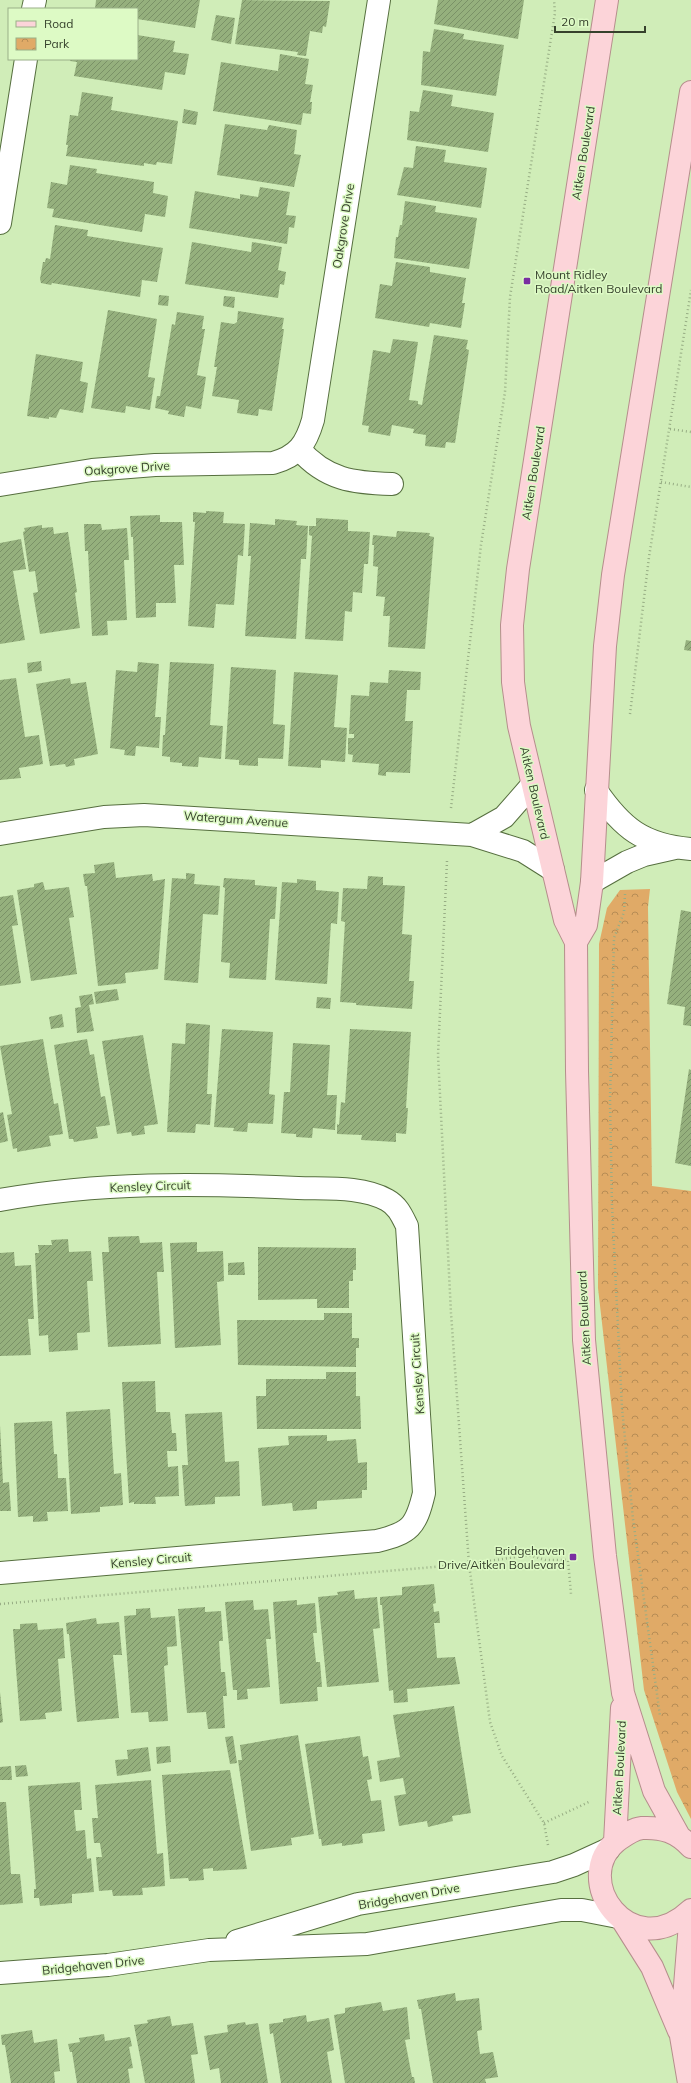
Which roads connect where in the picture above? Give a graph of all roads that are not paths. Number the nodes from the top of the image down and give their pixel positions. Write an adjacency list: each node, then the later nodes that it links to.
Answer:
1 (379, 0): 6 (street, Oakgrove Drive)
2 (607, 0): 9 (main road, Aitken Boulevard)
3 (26, 60): 5 (street)
4 (691, 92): 10 (main road)
5 (0, 223)
6 (299, 449): 7 (street); 8 (street, Oakgrove Drive)
7 (392, 484)
8 (0, 485)
9 (532, 785): 12 (street); 14 (main road, Aitken Boulevard)
10 (596, 790): 13 (street); 15 (main road)
11 (0, 834): 12 (street, Watergum Avenue)
12 (472, 835): 14 (street, Watergum Avenue)
13 (685, 848): 15 (street)
14 (553, 870): 16 (main road, Aitken Boulevard)
15 (592, 882): 16 (main road)
16 (576, 942): 19 (main road, Aitken Boulevard)
17 (0, 1200): 18 (street, Kensley Circuit)
18 (0, 1572)
19 (623, 1693): 20 (main road, Aitken Boulevard); 21 (main road, Aitken Boulevard)
20 (686, 1840): 21 (main road)
21 (612, 1846): 23 (main road); 24 (street, Bridgehaven Drive)
22 (691, 1910): 23 (main road); 26 (main road)
23 (621, 1919): 24 (street, Bridgehaven Drive); 26 (main road)
24 (209, 1950): 25 (street, Bridgehaven Drive)
25 (0, 1973)
26 (681, 2036): 27 (main road)
27 (689, 2083)

